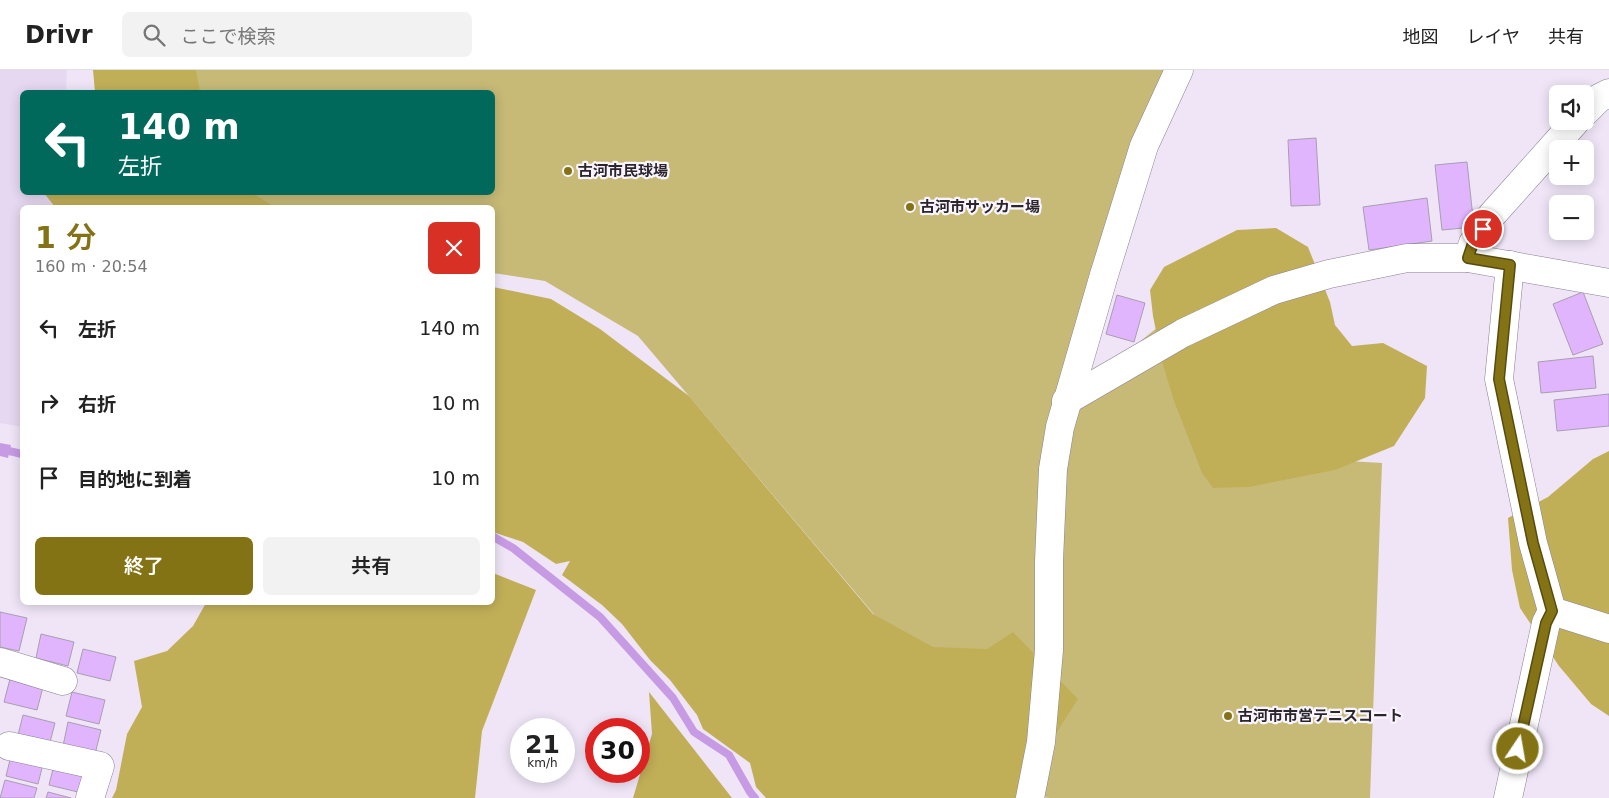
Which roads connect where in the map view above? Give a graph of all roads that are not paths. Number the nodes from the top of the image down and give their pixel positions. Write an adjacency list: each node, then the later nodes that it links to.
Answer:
1 (1179, 70): 8 (street)
2 (1609, 93): 3 (street)
3 (1594, 103)
4 (1568, 130): 5 (street)
5 (1468, 258): 6 (street); 8 (street)
6 (1510, 265): 7 (street); 9 (street)
7 (1609, 283)
8 (1066, 401): 15 (street)
9 (1552, 611): 10 (street); 16 (street)
10 (1609, 629)
11 (0, 662): 12 (street)
12 (63, 681)
13 (9, 746): 14 (street)
14 (90, 798)
15 (1030, 798)
16 (1508, 798)

